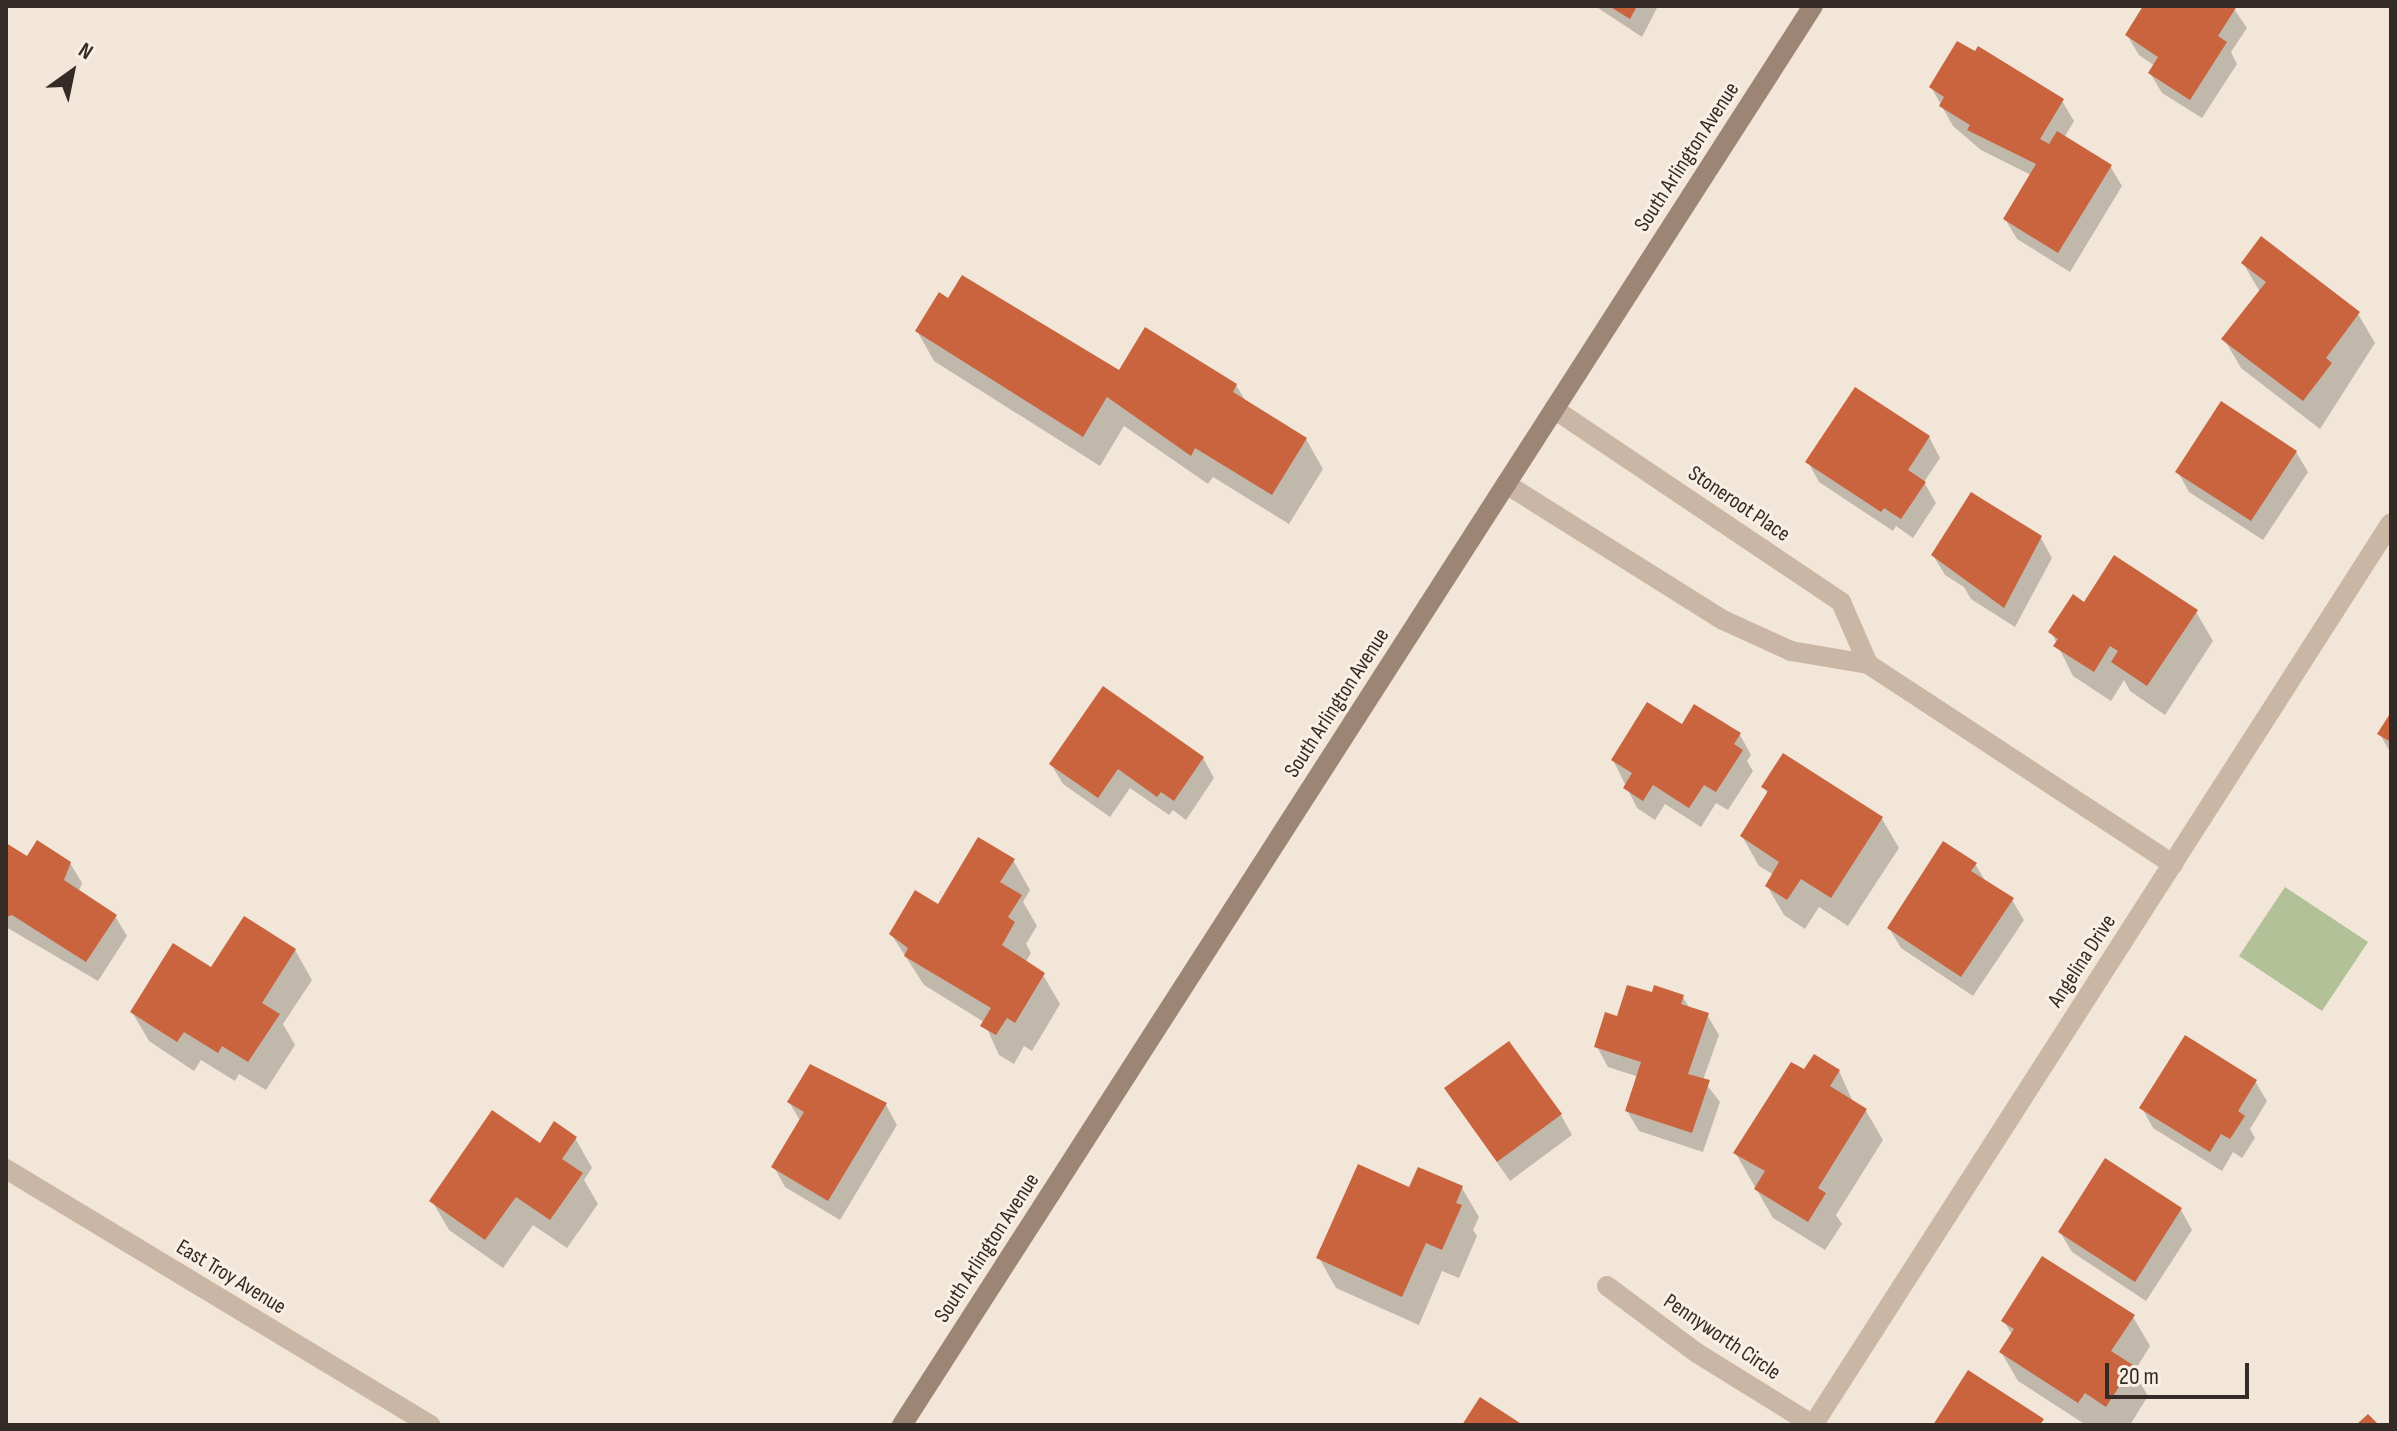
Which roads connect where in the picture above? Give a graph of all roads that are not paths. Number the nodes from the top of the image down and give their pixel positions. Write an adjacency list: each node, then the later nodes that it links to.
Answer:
1 (1813, 6): 2 (main road, South Arlington Avenue)
2 (1554, 409): 3 (main road, South Arlington Avenue); 5 (street, Stoneroot Place)
3 (1506, 484): 5 (street); 10 (main road, South Arlington Avenue)
4 (2391, 523): 6 (street, Angelina Drive)
5 (1868, 664): 6 (street)
6 (2173, 864): 11 (street, Angelina Drive)
7 (6, 1169): 9 (street, East Troy Avenue)
8 (1607, 1286): 11 (street, Pennyworth Circle)
9 (431, 1425)
10 (902, 1425)
11 (1813, 1425)

